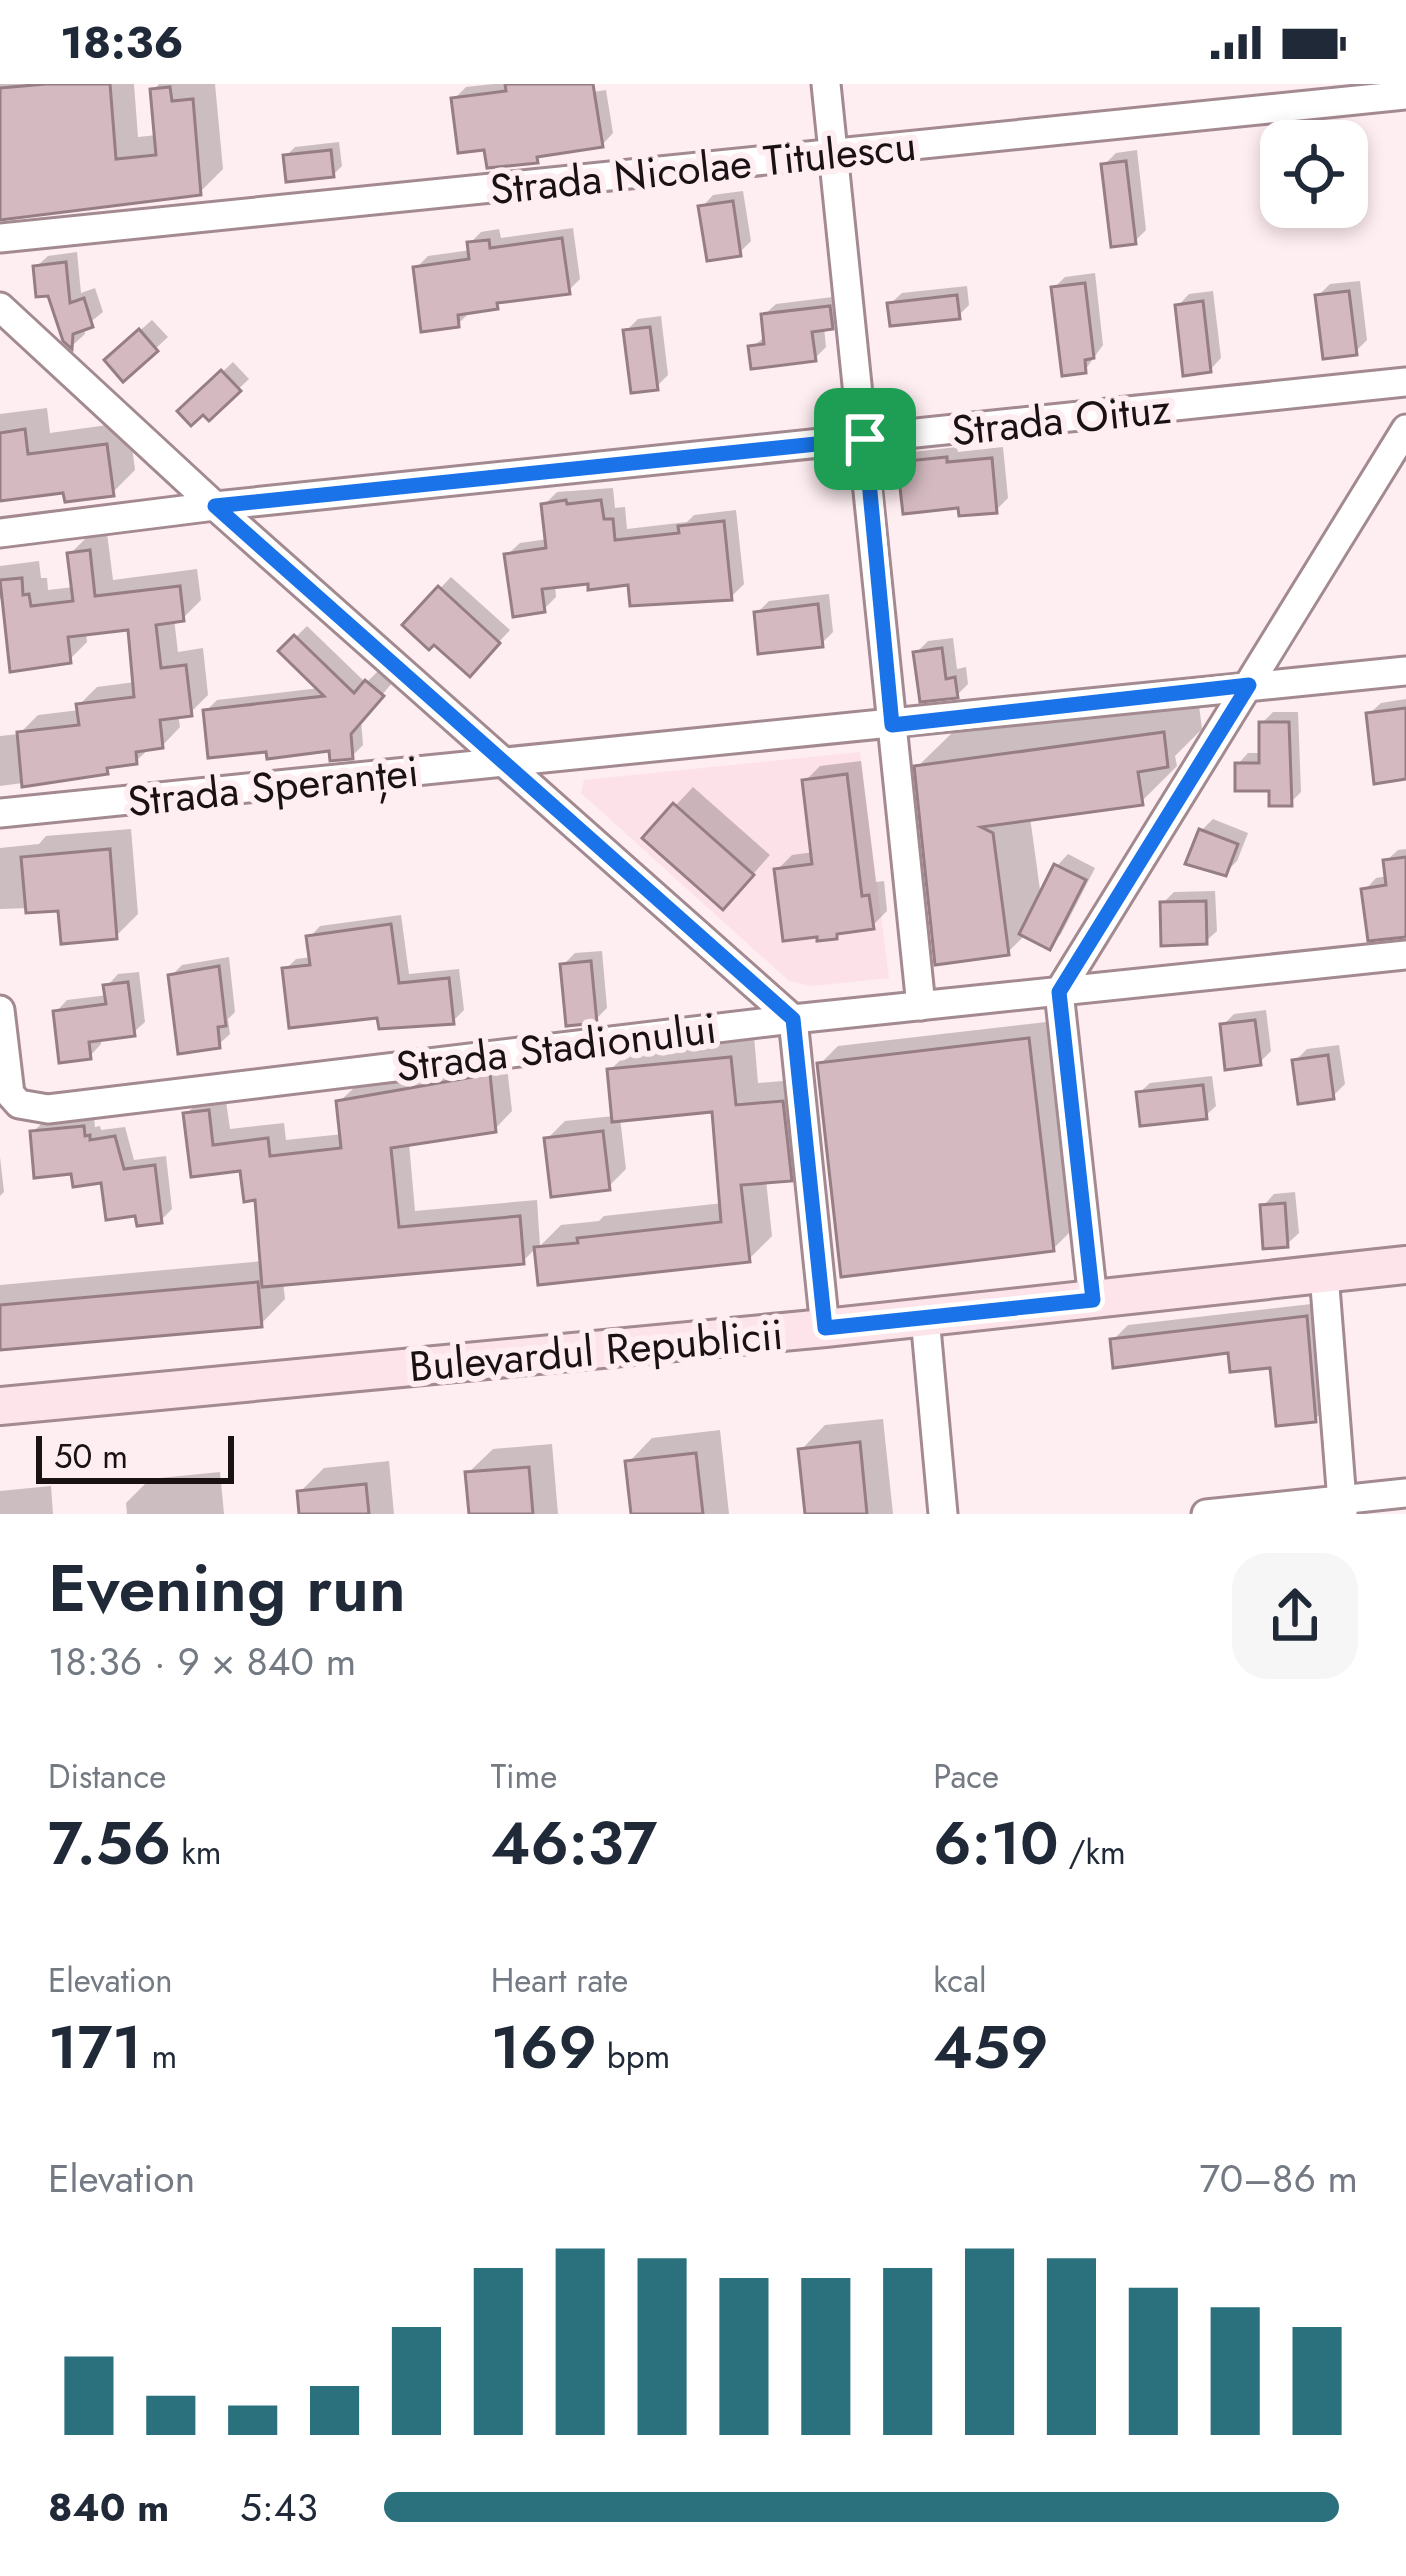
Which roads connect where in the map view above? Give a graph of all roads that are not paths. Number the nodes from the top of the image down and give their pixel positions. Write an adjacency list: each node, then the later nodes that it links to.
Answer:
1 (826, 84): 3 (street)
2 (1406, 95): 3 (street, Strada Nicolae Titulescu)
3 (835, 154): 4 (street, Strada Nicolae Titulescu); 8 (street)
4 (0, 238)
5 (0, 307): 9 (street)
6 (1406, 382): 8 (street, Strada Oituz)
7 (1406, 429): 12 (street)
8 (865, 439): 9 (street, Strada Oituz); 13 (street)
9 (215, 506): 10 (street, Strada Oituz); 14 (street)
10 (0, 533)
11 (1406, 671): 12 (street, Strada Speranței)
12 (1249, 685): 13 (street, Strada Speranței); 17 (street)
13 (892, 725): 14 (street, Strada Speranței); 18 (street)
14 (508, 763): 15 (street, Strada Speranței); 20 (street)
15 (0, 813)
16 (1406, 955): 17 (street, Strada Stadionului)
17 (1059, 992): 18 (street, Strada Stadionului); 23 (street)
18 (921, 1006): 20 (street, Strada Stadionului)
19 (0, 1010): 20 (street, Strada Stadionului)
20 (793, 1019): 25 (street)
21 (1406, 1265): 22 (main road, Bulevardul Republicii)
22 (1324, 1274): 23 (main road, Bulevardul Republicii); 28 (street)
23 (1093, 1300): 24 (main road, Bulevardul Republicii)
24 (925, 1317): 25 (main road, Bulevardul Republicii); 29 (street)
25 (825, 1328): 26 (main road, Bulevardul Republicii)
26 (0, 1406)
27 (1406, 1493): 28 (street)
28 (1343, 1507): 30 (street)
29 (943, 1514)
30 (1206, 1514)

